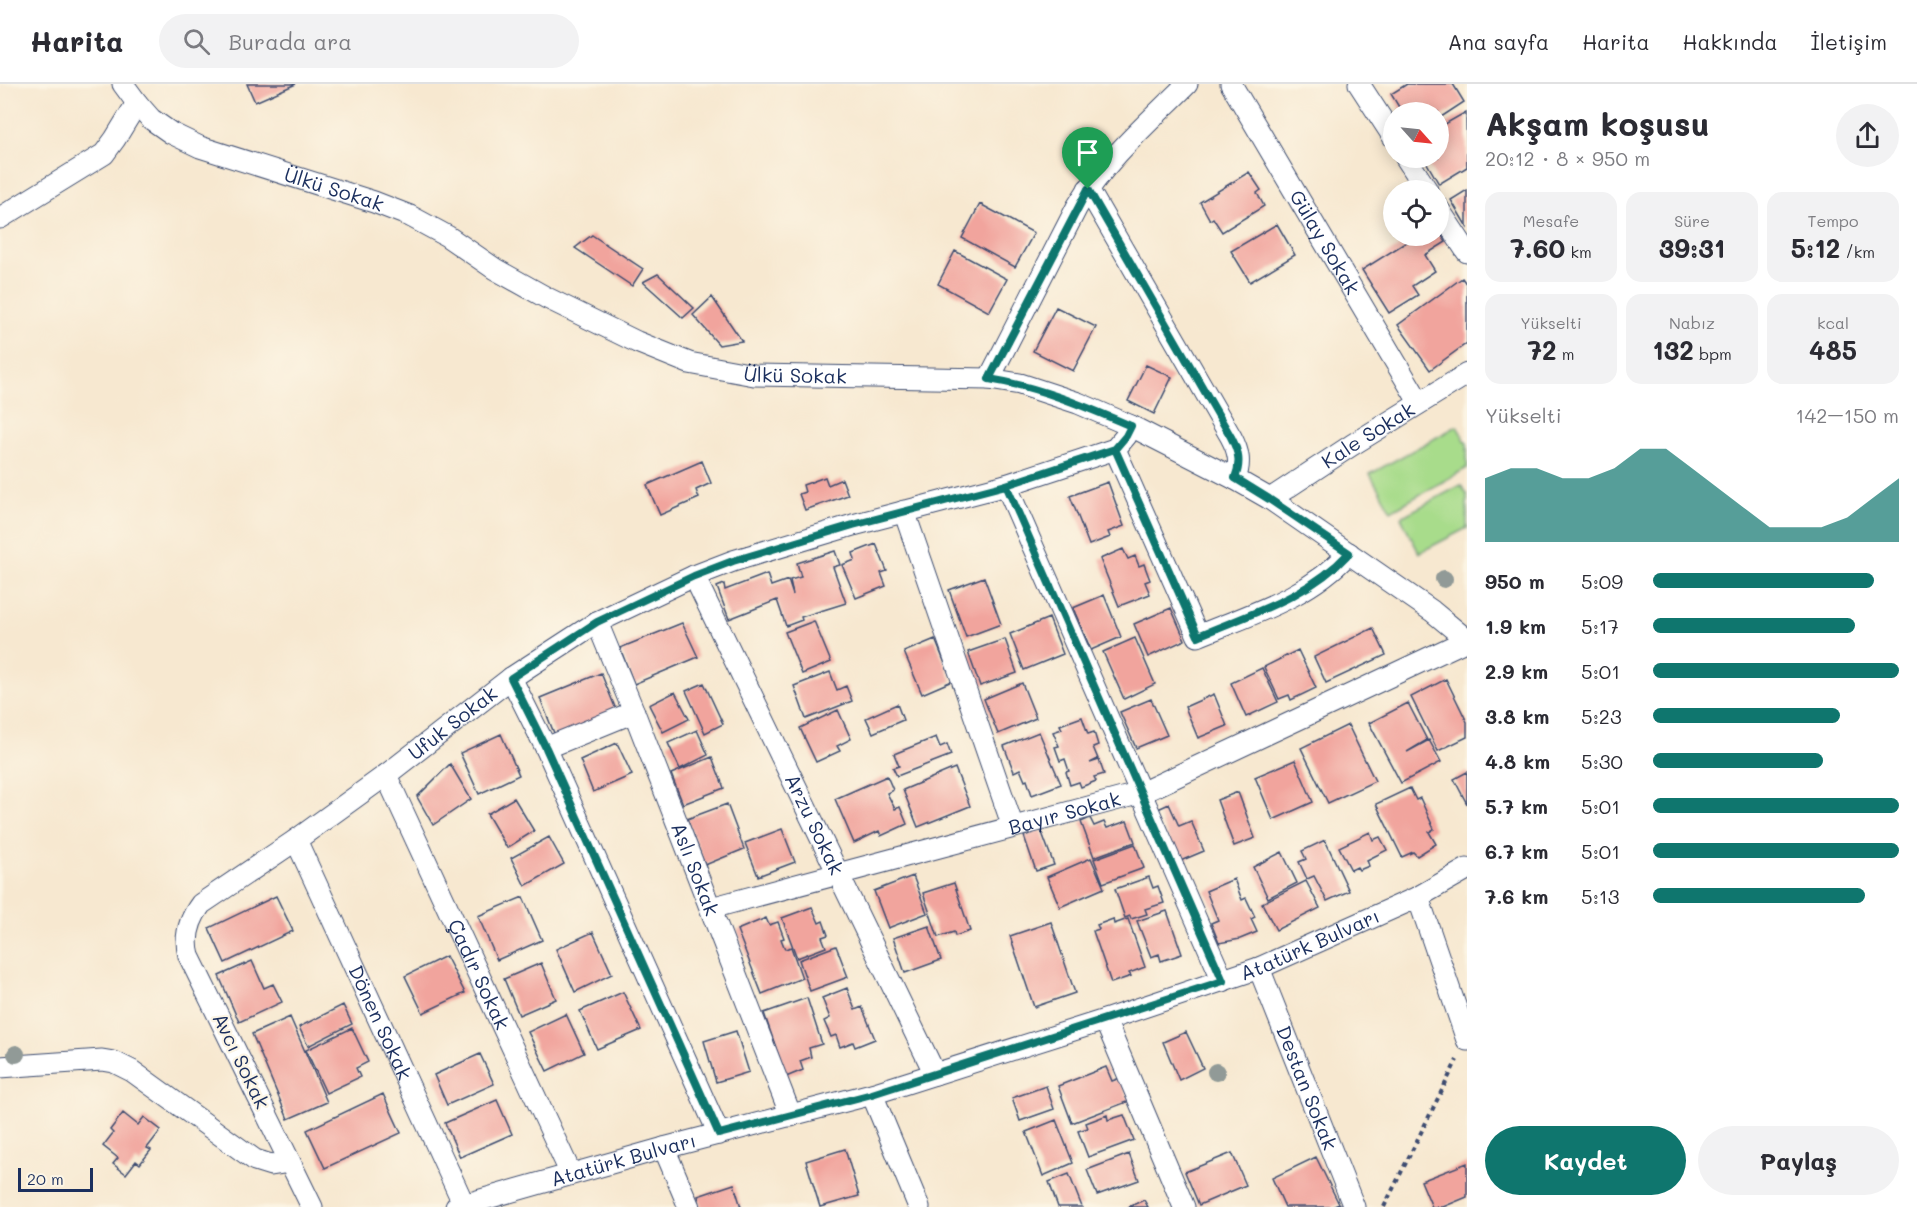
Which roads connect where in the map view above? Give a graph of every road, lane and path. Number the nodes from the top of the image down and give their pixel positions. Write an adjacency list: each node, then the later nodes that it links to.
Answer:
1 (123, 84): 5 (street, Ülkü Sokak)
2 (1188, 84): 7 (street)
3 (1231, 84): 13 (street, Gülay Sokak)
4 (1359, 84): 6 (street)
5 (137, 103): 8 (street); 12 (street, Ülkü Sokak)
6 (1383, 121)
7 (1088, 189): 12 (street); 16 (street)
8 (0, 218)
9 (1449, 225): 10 (street)
10 (1467, 252)
11 (1467, 374): 13 (street, Kale Sokak)
12 (989, 379): 14 (street, Ülkü Sokak)
13 (1419, 402): 18 (street, Kale Sokak)
14 (1131, 426): 15 (street); 16 (street, Ülkü Sokak)
15 (1115, 449): 17 (street, Ufuk Sokak); 20 (street)
16 (1235, 478): 18 (street, Ülkü Sokak)
17 (1006, 485): 19 (street, Ufuk Sokak); 28 (street)
18 (1269, 499): 20 (street, Ülkü Sokak)
19 (904, 511): 21 (street, Ufuk Sokak); 29 (street)
20 (1349, 553): 23 (street, Ülkü Sokak)
21 (694, 576): 22 (street, Ufuk Sokak); 32 (street, Arzu Sokak)
22 (597, 622): 24 (street, Ufuk Sokak); 25 (street, Aslı Sokak)
23 (1467, 640): 28 (street, Bayır Sokak)
24 (511, 678): 26 (street); 27 (street, Ufuk Sokak)
25 (634, 712): 26 (street); 34 (street, Aslı Sokak)
26 (546, 748): 44 (street)
27 (386, 775): 30 (street, Ufuk Sokak); 47 (street, Çadır Sokak)
28 (1141, 794): 29 (street, Bayır Sokak); 37 (street)
29 (1013, 827): 32 (street, Bayır Sokak)
30 (296, 840): 35 (street, Ufuk Sokak); 48 (street, Dönen Sokak)
31 (1467, 869): 33 (street, Atatürk Bulvarı)
32 (839, 872): 34 (street, Bayır Sokak); 41 (street, Arzu Sokak)
33 (1418, 897): 36 (street, Atatürk Bulvarı); 39 (street)
34 (711, 908): 43 (street, Aslı Sokak)
35 (194, 913): 46 (street, Avcı Sokak)
36 (1259, 968): 37 (street, Atatürk Bulvarı); 53 (street, Destan Sokak)
37 (1223, 981): 38 (street, Atatürk Bulvarı)
38 (1105, 1020): 41 (street, Atatürk Bulvarı); 52 (street)
39 (1464, 1046): 54 (path)
40 (0, 1068): 46 (street)
41 (935, 1074): 42 (street, Atatürk Bulvarı)
42 (872, 1094): 43 (street, Atatürk Bulvarı); 51 (street)
43 (791, 1116): 44 (street, Atatürk Bulvarı)
44 (719, 1134): 45 (street, Atatürk Bulvarı)
45 (664, 1148): 47 (street, Atatürk Bulvarı); 50 (street)
46 (290, 1162): 49 (street, Avcı Sokak)
47 (571, 1174): 48 (street, Atatürk Bulvarı)
48 (462, 1206)
49 (312, 1207)
50 (688, 1207)
51 (919, 1207)
52 (1184, 1207)
53 (1354, 1207)
54 (1384, 1207)

